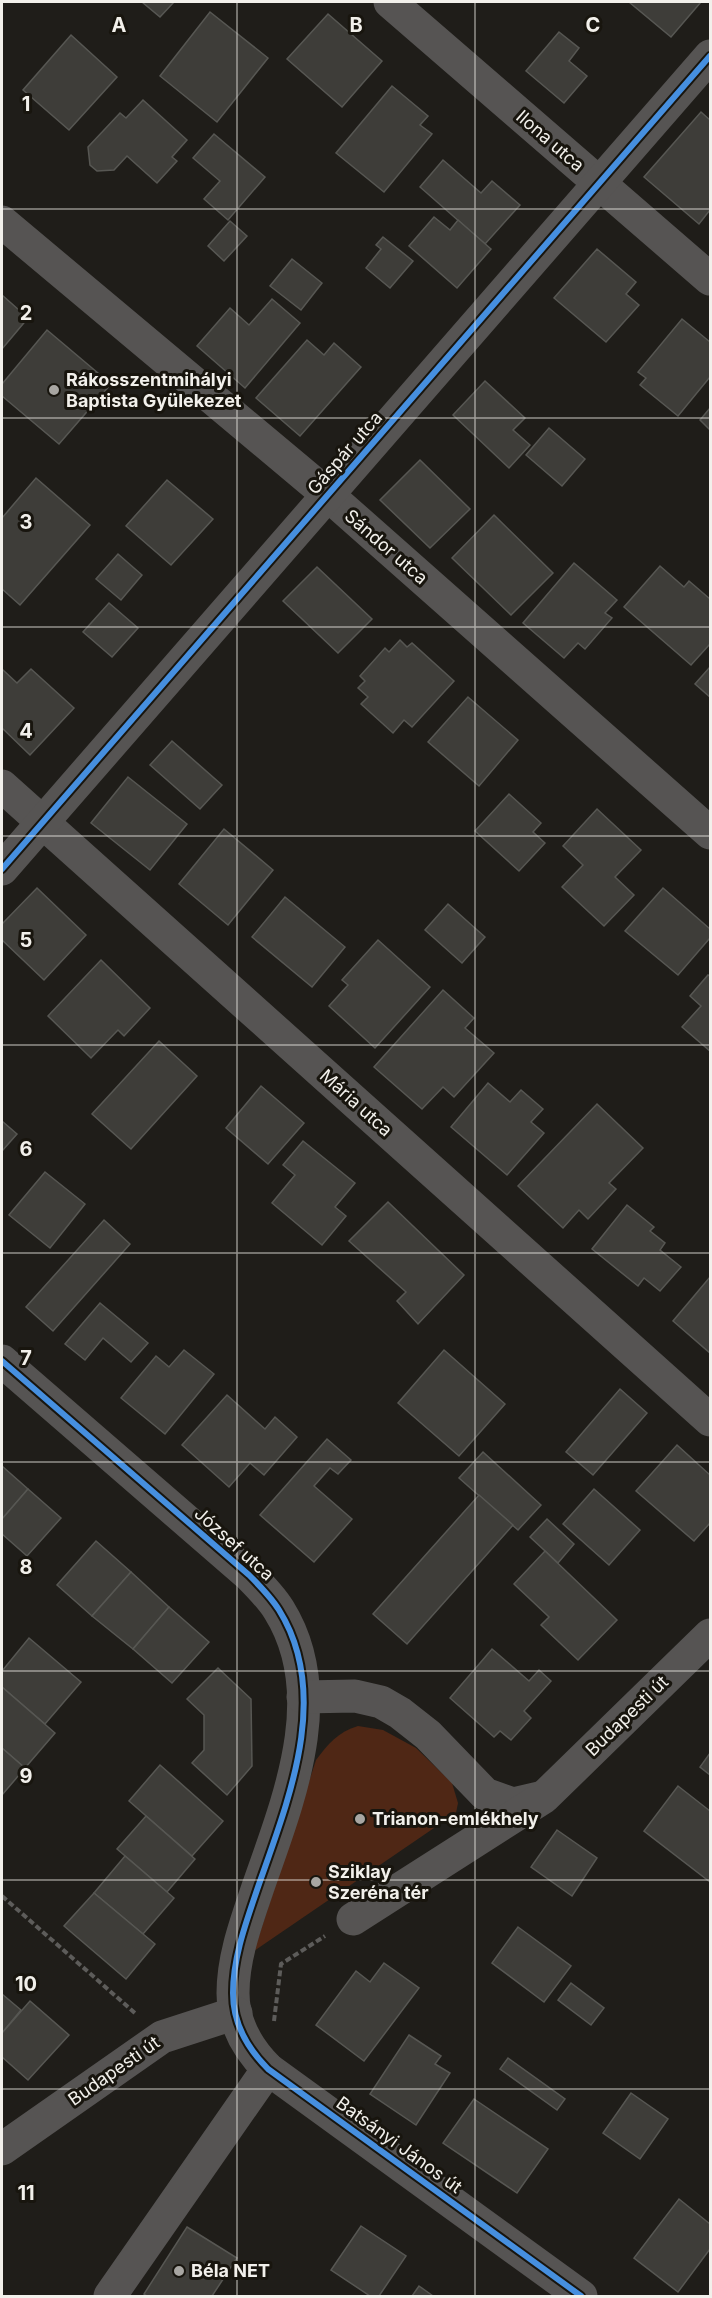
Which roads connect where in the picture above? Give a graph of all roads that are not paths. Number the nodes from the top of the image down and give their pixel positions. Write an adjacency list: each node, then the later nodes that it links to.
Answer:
1 (390, 2): 3 (street, Ilona utca)
2 (711, 56): 3 (street, Gáspár utca)
3 (599, 183): 5 (street, Ilona utca); 6 (street, Gáspár utca)
4 (2, 222): 6 (street, Sándor utca)
5 (711, 279)
6 (328, 495): 8 (street, Gáspár utca); 9 (street, Sándor utca)
7 (2, 786): 8 (street, Mária utca)
8 (43, 822): 10 (street, Gáspár utca); 12 (street, Mária utca)
9 (711, 833)
10 (2, 869)
11 (2, 1361): 14 (street, József utca)
12 (711, 1420)
13 (711, 1635): 15 (street, Budapesti út)
14 (303, 1697): 15 (street); 17 (street, József utca)
15 (544, 1797): 16 (street, Budapesti út)
16 (353, 1919)
17 (234, 2003): 18 (street, Batsányi János út); 19 (street, Budapesti út)
18 (268, 2069): 20 (street); 21 (street, Batsányi János út)
19 (2, 2149)
20 (110, 2296)
21 (581, 2296)

